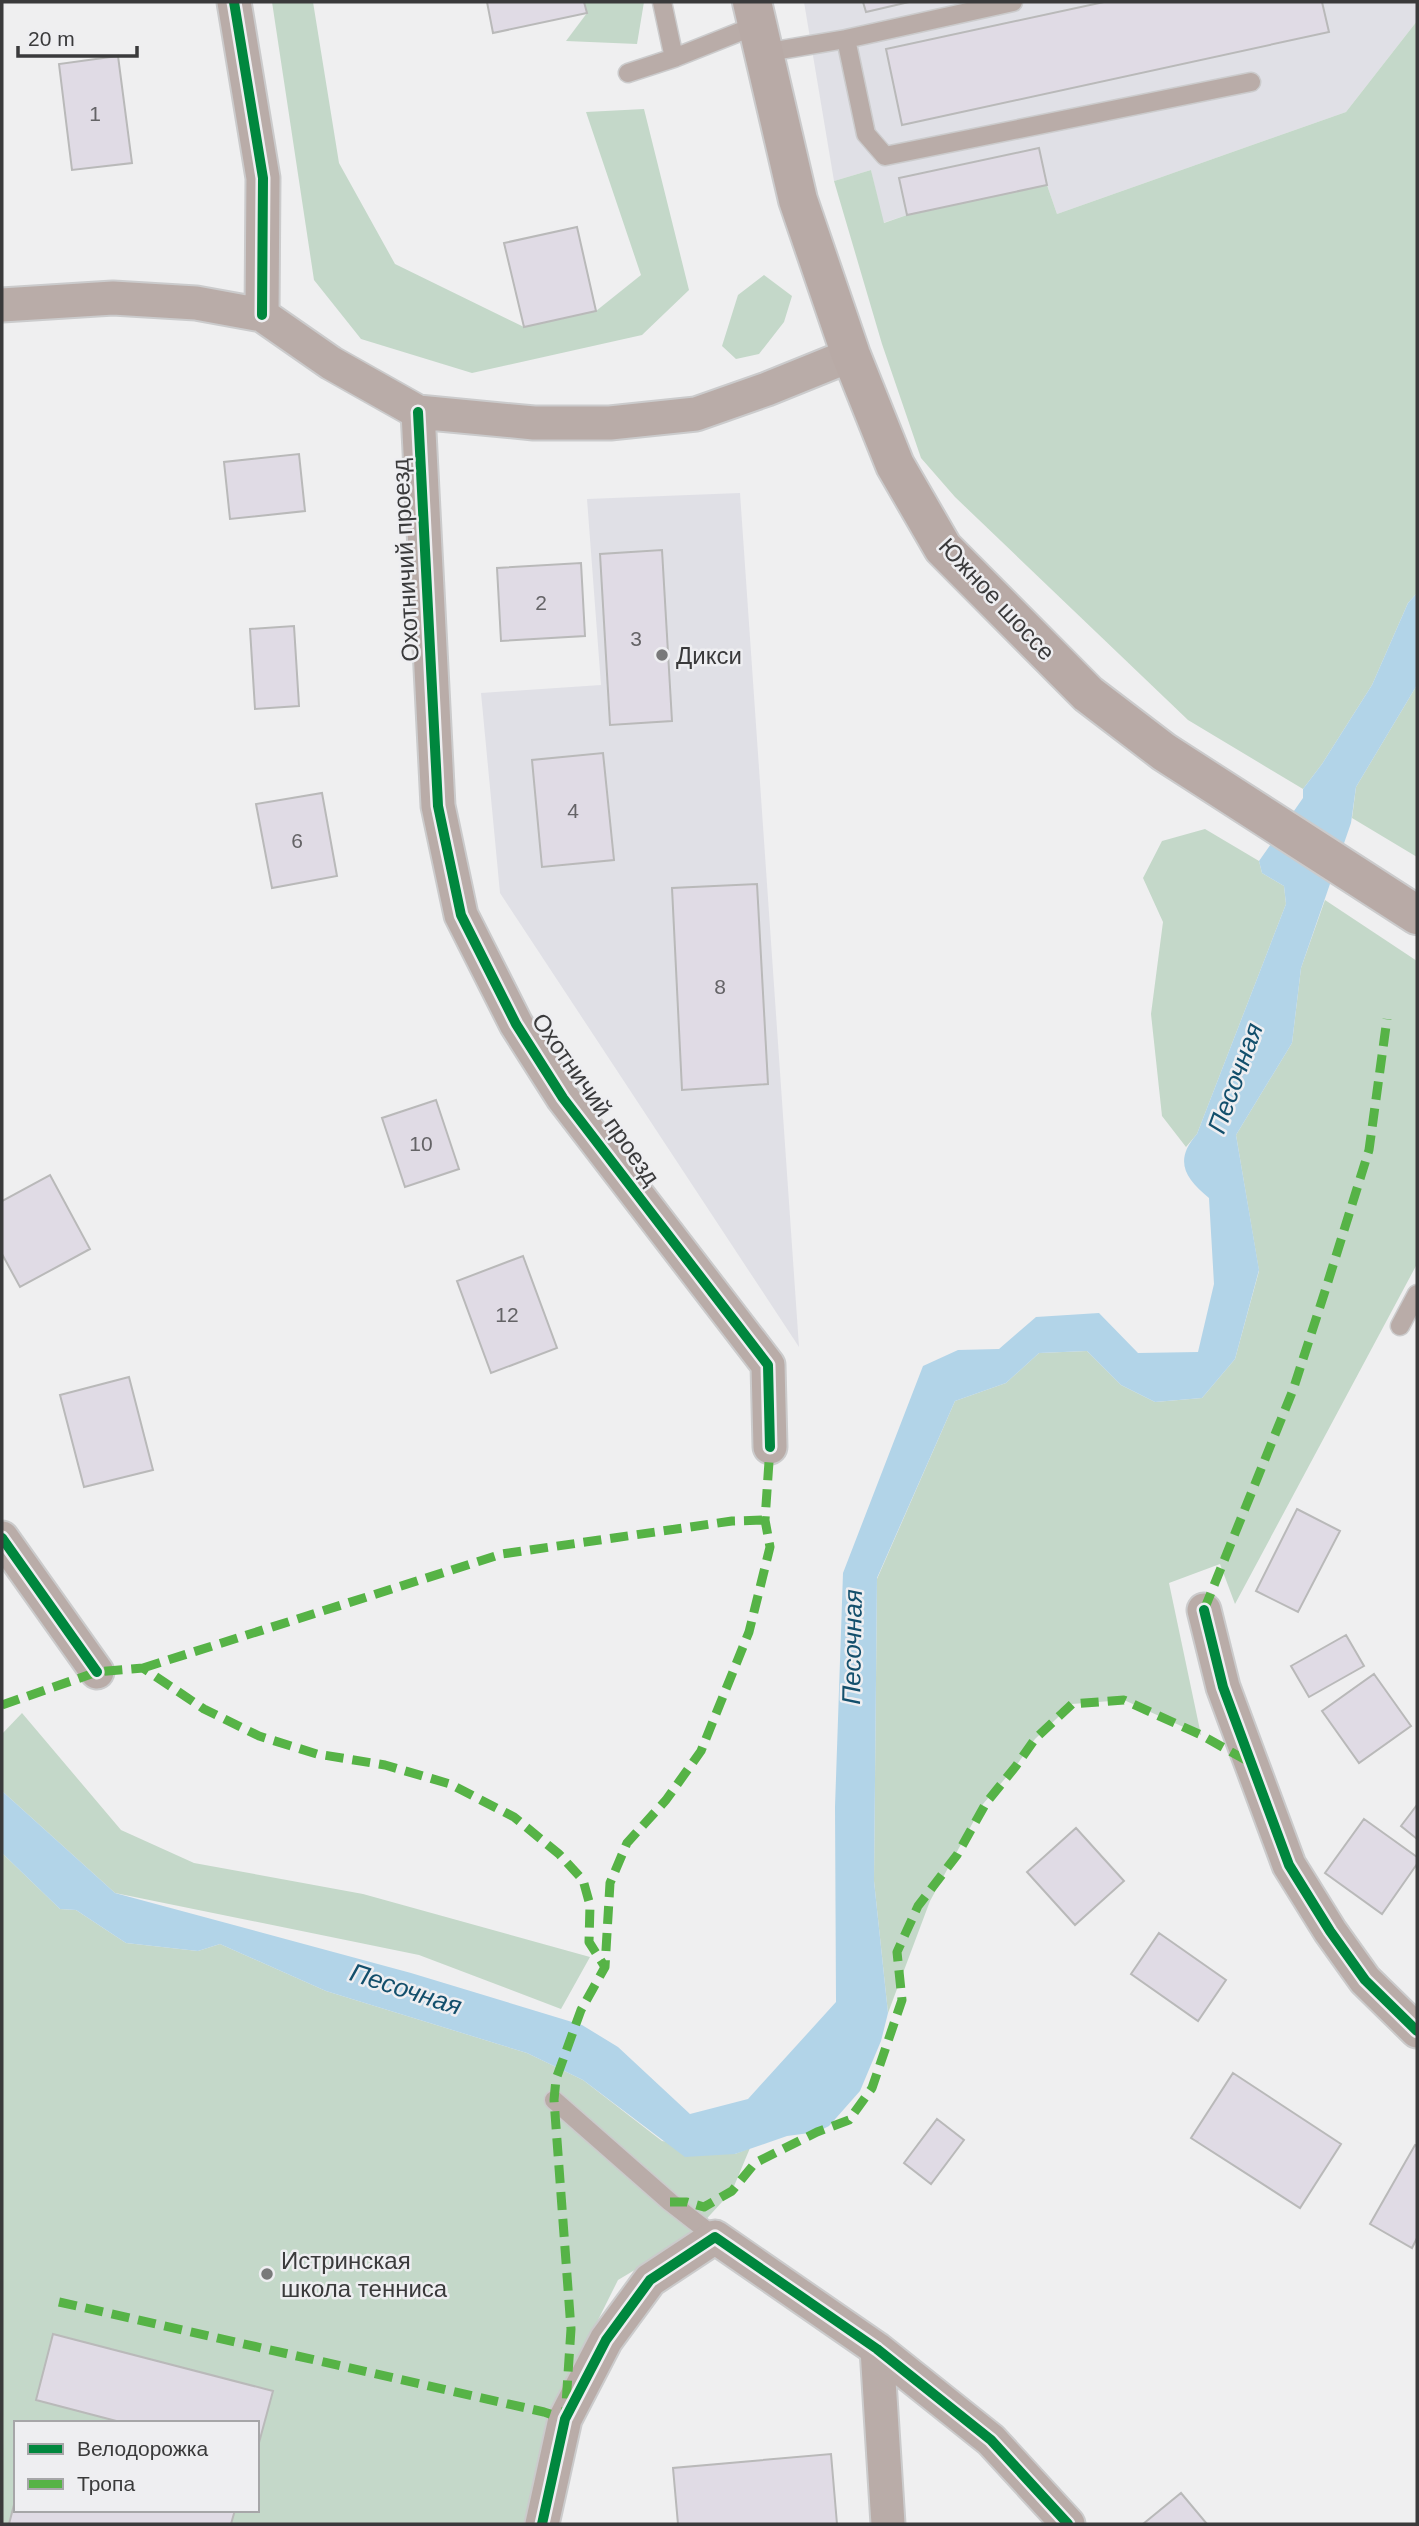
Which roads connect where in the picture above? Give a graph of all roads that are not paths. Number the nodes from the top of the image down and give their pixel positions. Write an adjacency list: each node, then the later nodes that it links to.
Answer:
1 (234, 2): 10 (street)
2 (662, 2): 6 (lane)
3 (1013, 2): 5 (lane)
4 (757, 26): 5 (lane); 6 (lane); 11 (main road, Южное шоссе)
5 (846, 39): 8 (lane)
6 (674, 58): 7 (lane)
7 (628, 73)
8 (1251, 82)
9 (2, 305): 10 (street)
10 (262, 315): 12 (street)
11 (851, 355): 12 (street); 13 (main road, Южное шоссе)
12 (418, 412): 16 (street, Охотничий проезд)
13 (1417, 915)
14 (1417, 1294): 15 (lane)
15 (1400, 1326)
16 (770, 1447)
17 (2, 1538): 19 (street)
18 (1203, 1610): 20 (street)
19 (97, 1672)
20 (1417, 2031)
21 (554, 2100): 22 (lane)
22 (715, 2238): 23 (street); 24 (street)
23 (877, 2349): 25 (street); 26 (street)
24 (542, 2524)
25 (888, 2524)
26 (1068, 2524)

